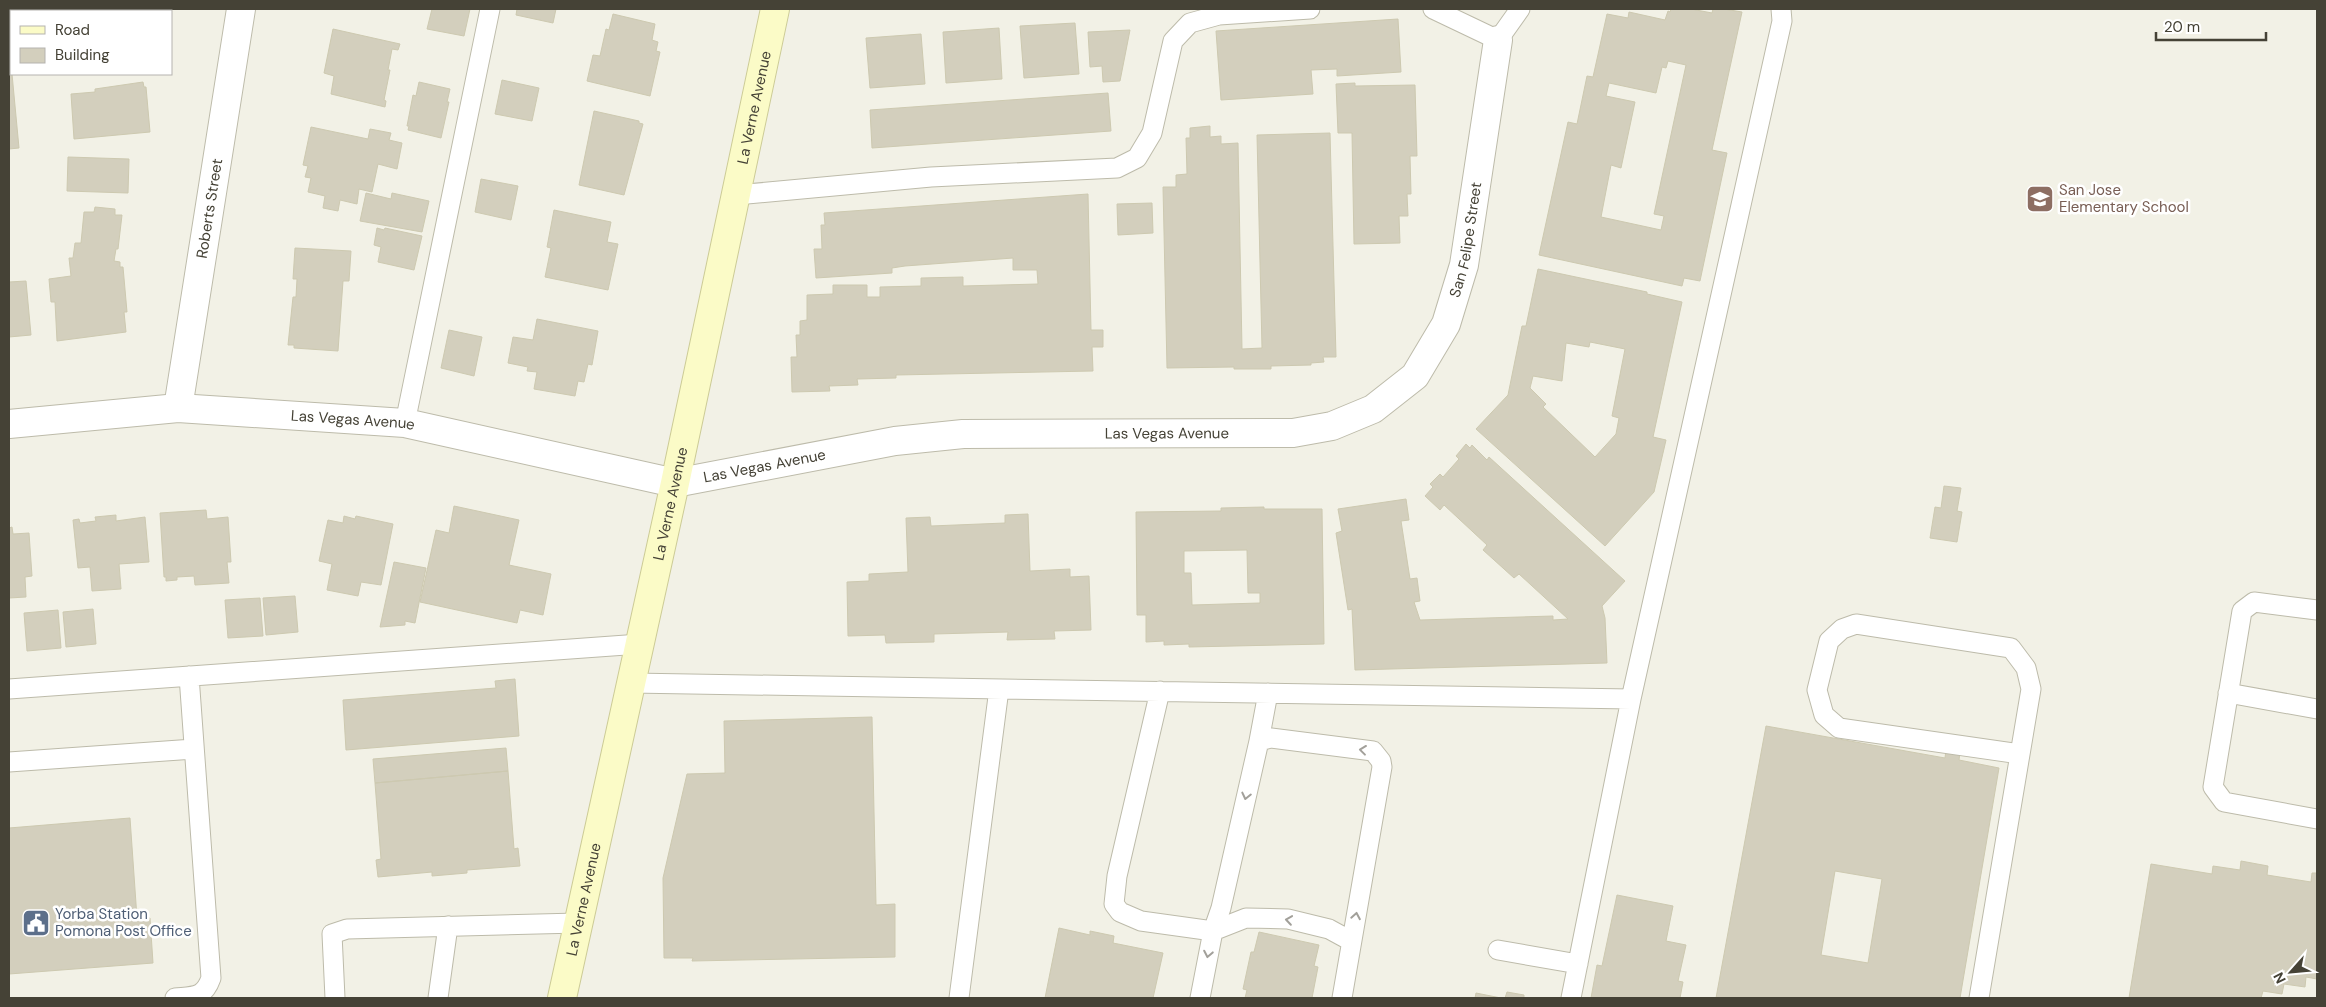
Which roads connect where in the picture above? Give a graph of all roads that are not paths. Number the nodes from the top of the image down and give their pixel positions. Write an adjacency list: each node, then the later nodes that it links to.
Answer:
1 (241, 9): 10 (street, Roberts Street)
2 (490, 9): 12 (lane)
3 (775, 9): 9 (main road, La Verne Avenue)
4 (1310, 9): 9 (lane)
5 (1433, 9): 8 (lane)
6 (1520, 9): 8 (lane)
7 (1781, 9): 24 (lane)
8 (1498, 40): 11 (street, San Felipe Street)
9 (736, 195): 14 (main road, La Verne Avenue)
10 (178, 408): 12 (street, Las Vegas Avenue); 13 (street, Las Vegas Avenue)
11 (1372, 409): 14 (street, Las Vegas Avenue)
12 (405, 423): 14 (street, Las Vegas Avenue)
13 (9, 424)
14 (675, 483): 16 (main road, La Verne Avenue)
15 (2317, 610): 23 (lane)
16 (640, 644): 17 (lane); 18 (main road, La Verne Avenue)
17 (188, 676): 19 (lane); 27 (lane)
18 (631, 682): 20 (lane); 31 (main road, La Verne Avenue)
19 (9, 689)
20 (999, 689): 21 (lane); 41 (lane)
21 (1160, 691): 22 (lane); 33 (lane)
22 (1268, 693): 24 (lane); 26 (lane)
23 (2228, 693): 25 (lane); 30 (lane)
24 (1631, 699): 36 (lane)
25 (2317, 709)
26 (1259, 740): 33 (lane, one-way to 33); 34 (lane, one-way to 26)
27 (194, 748): 29 (lane); 37 (lane)
28 (2020, 754): 28 (lane); 45 (lane)
29 (9, 762)
30 (2317, 819)
31 (578, 923): 32 (lane); 40 (main road, La Verne Avenue)
32 (448, 926): 38 (lane); 39 (lane)
33 (1213, 931): 34 (lane, one-way to 33); 42 (lane, one-way to 42)
34 (1351, 941): 43 (lane)
35 (1498, 950): 36 (lane)
36 (1578, 964): 44 (lane)
37 (175, 998)
38 (335, 998)
39 (438, 998)
40 (562, 998)
41 (959, 998)
42 (1200, 998)
43 (1342, 998)
44 (1571, 998)
45 (1979, 998)

